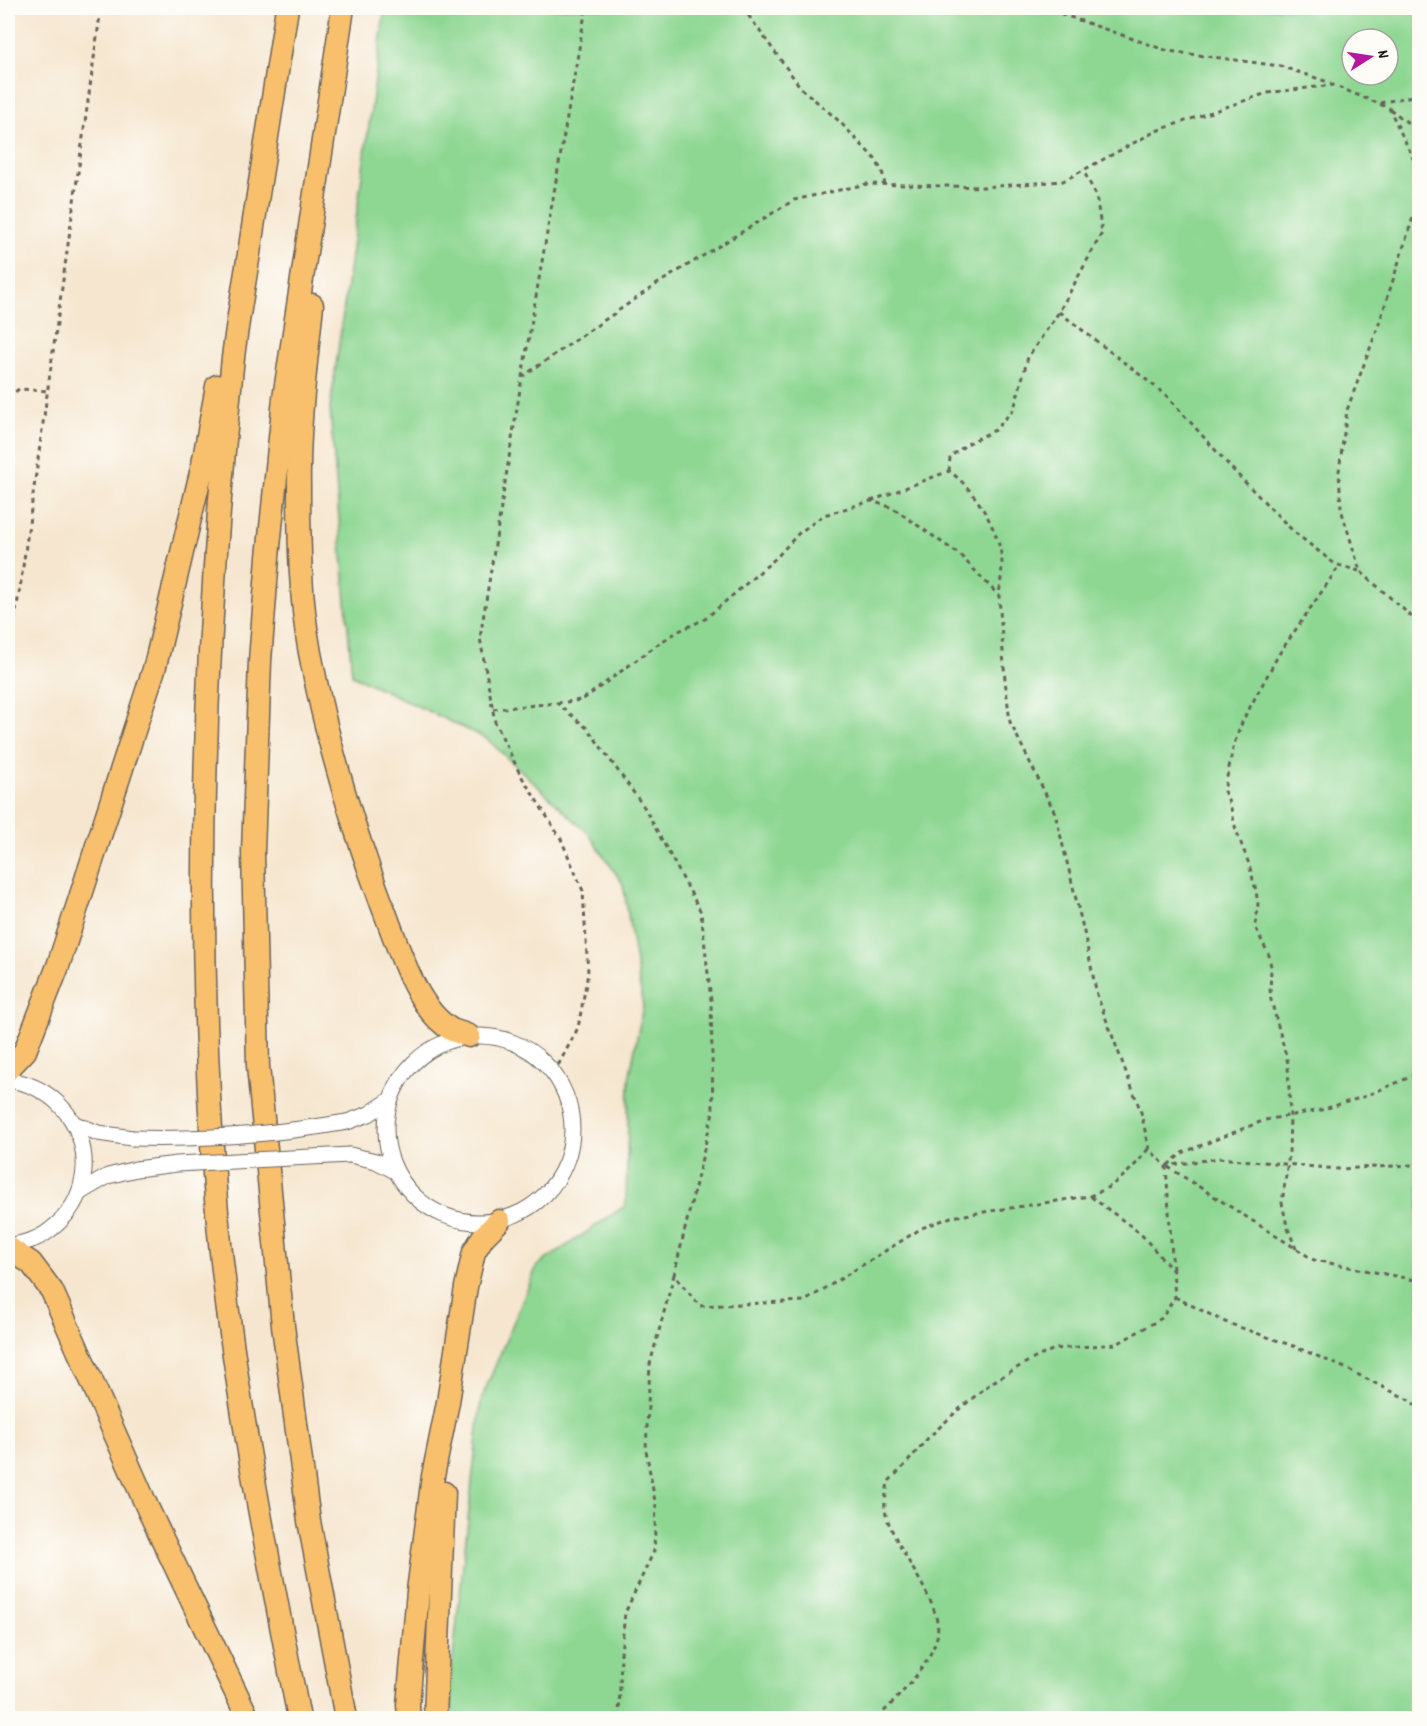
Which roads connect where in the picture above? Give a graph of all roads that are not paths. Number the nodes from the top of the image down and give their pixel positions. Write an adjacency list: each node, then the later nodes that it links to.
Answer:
1 (287, 8): 3 (highway)
2 (342, 9): 4 (highway); 18 (highway)
3 (232, 362): 5 (highway); 17 (highway)
4 (469, 1036): 7 (street); 11 (street)
5 (8, 1069)
6 (8, 1080): 8 (street)
7 (390, 1100): 8 (street, bridge); 9 (street)
8 (75, 1124): 10 (street)
9 (395, 1171): 10 (street, bridge); 11 (street)
10 (79, 1193): 12 (street)
11 (499, 1221): 13 (highway)
12 (8, 1247): 14 (highway)
13 (448, 1402): 19 (highway); 20 (highway)
14 (148, 1509): 15 (highway); 16 (highway)
15 (233, 1719)
16 (248, 1719)
17 (299, 1719)
18 (346, 1719)
19 (409, 1719)
20 (435, 1719)

